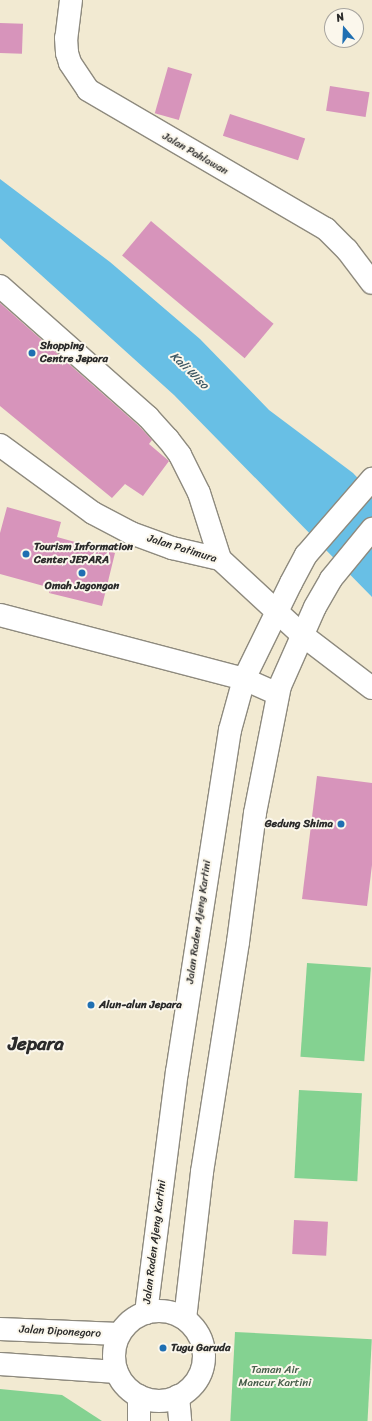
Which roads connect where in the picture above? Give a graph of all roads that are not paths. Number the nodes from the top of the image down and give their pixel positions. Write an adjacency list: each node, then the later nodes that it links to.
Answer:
1 (71, 0): 2 (main road, Jalan Pahlawan)
2 (368, 270)
3 (0, 286): 7 (main road)
4 (0, 445): 7 (main road, Jalan Patimura)
5 (372, 479): 8 (main road, Jalan Raden Ajeng Kartini)
6 (372, 529): 10 (main road)
7 (220, 559): 8 (main road, Jalan Patimura)
8 (276, 610): 10 (main road, Jalan Patimura); 11 (main road, Jalan Raden Ajeng Kartini)
9 (0, 615): 11 (main road)
10 (301, 634): 12 (main road, Jalan Patimura); 13 (main road)
11 (244, 679): 13 (main road); 14 (main road, Jalan Raden Ajeng Kartini)
12 (372, 688)
13 (278, 694): 15 (main road)
14 (146, 1313): 15 (main road); 17 (main road)
15 (185, 1319): 21 (main road)
16 (0, 1328): 17 (main road, Jalan Diponegoro)
17 (119, 1334): 19 (main road)
18 (0, 1364): 19 (main road)
19 (116, 1372): 20 (main road)
20 (139, 1396): 21 (main road); 22 (main road)
21 (178, 1396): 23 (main road)
22 (139, 1421)
23 (180, 1421)

